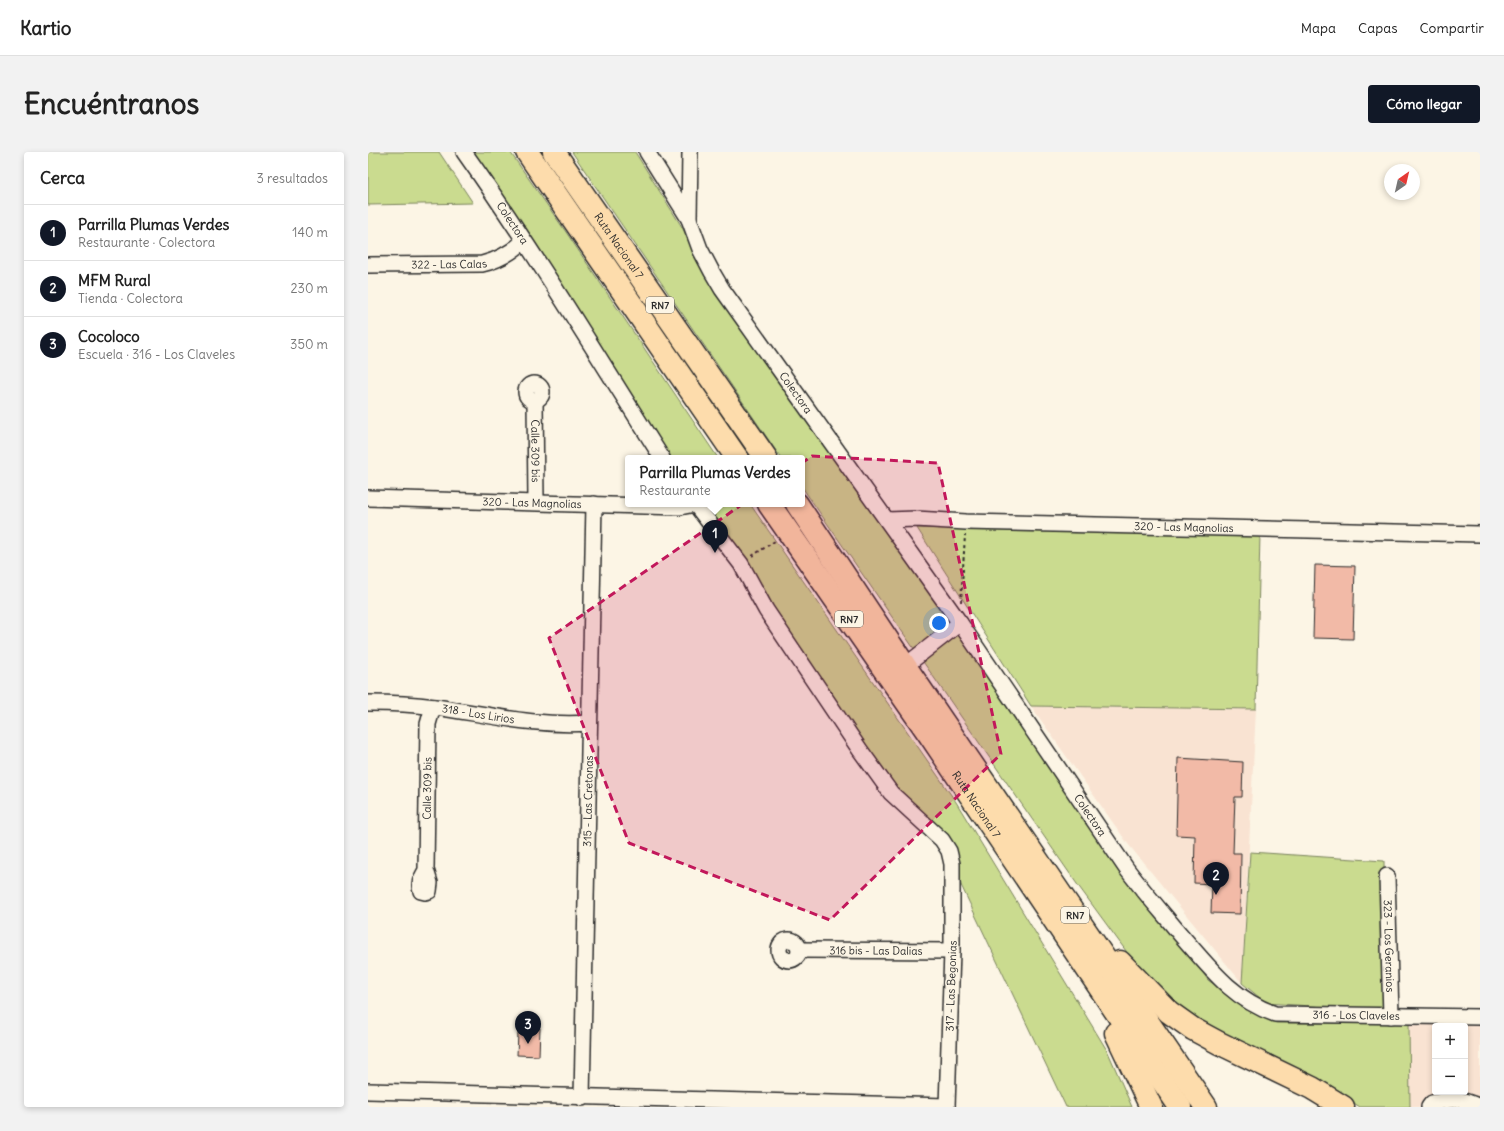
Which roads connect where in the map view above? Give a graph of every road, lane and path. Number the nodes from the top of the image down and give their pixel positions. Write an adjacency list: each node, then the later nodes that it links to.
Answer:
1 (464, 152): 7 (street, Colectora)
2 (527, 152): 11 (highway, Ruta Nacional 7 / RN7)
3 (554, 152): 12 (highway, Ruta Nacional 7 / RN7)
4 (646, 152): 6 (street, Colectora)
5 (690, 152): 6 (street)
6 (689, 220): 20 (street, Colectora)
7 (524, 241): 8 (street, 322 - Las Calas); 10 (street, Colectora)
8 (368, 265)
9 (535, 400): 14 (street, Calle 309 bis)
10 (660, 455)
11 (735, 455)
12 (764, 455)
13 (368, 498): 14 (street, 320 - Las Magnolias)
14 (536, 502): 15 (street, 320 - Las Magnolias)
15 (594, 504): 16 (street, 320 - Las Magnolias); 29 (street, 315 - Las Cretonas)
16 (625, 505)
17 (697, 507): 24 (street)
18 (771, 507): 22 (highway, Ruta Nacional 7 / RN7)
19 (799, 507): 26 (highway, Ruta Nacional 7 / RN7)
20 (887, 520): 21 (street, 320 - Las Magnolias); 25 (street, Colectora)
21 (966, 522): 23 (street, 320 - Las Magnolias); 25 (path)
22 (788, 532): 24 (path); 33 (highway, Ruta Nacional 7 / RN7)
23 (1480, 534)
24 (741, 564): 35 (street, 317 - Las Begonias)
25 (960, 623): 26 (street); 36 (street, Colectora)
26 (905, 666): 32 (highway, Ruta Nacional 7 / RN7)
27 (368, 703): 28 (street, 318 - Los Lirios)
28 (433, 707): 29 (street, 318 - Los Lirios); 30 (street, Calle 309 bis)
29 (589, 723): 40 (street, 315 - Las Cretonas)
30 (426, 870)
31 (1387, 876): 37 (street, 323 - Los Geranios)
32 (1063, 897): 45 (highway, Ruta Nacional 7 / RN7); 46 (highway)
33 (1068, 941): 43 (highway); 44 (highway, Ruta Nacional 7 / RN7)
34 (799, 950): 35 (street, 316 bis - Las Dalias)
35 (952, 951): 42 (street, 317 - Las Begonias)
36 (1237, 994): 37 (street, 316 - Los Claveles)
37 (1391, 1016): 38 (street, 316 - Los Claveles)
38 (1480, 1017)
39 (368, 1092): 41 (street)
40 (582, 1098): 41 (street); 42 (street)
41 (562, 1101)
42 (947, 1106)
43 (1151, 1107)
44 (1180, 1107)
45 (1206, 1107)
46 (1343, 1107)
47 (1429, 1107): 48 (street)
48 (1480, 1107)

